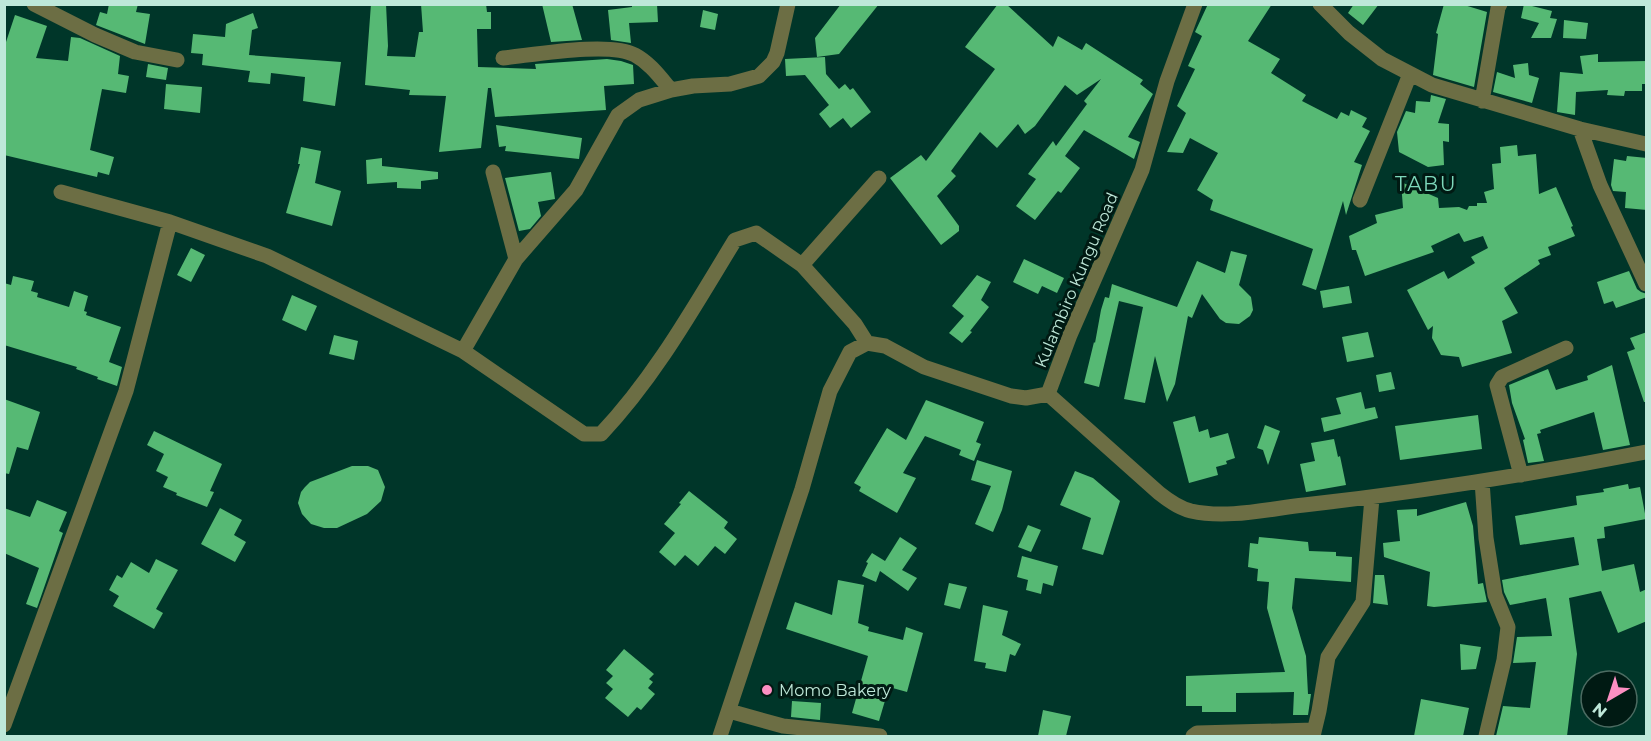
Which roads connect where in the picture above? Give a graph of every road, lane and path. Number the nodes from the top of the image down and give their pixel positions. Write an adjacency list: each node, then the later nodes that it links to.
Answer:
1 (34, 4): 7 (street)
2 (788, 4): 9 (street)
3 (1196, 4): 24 (street, Kulambiro Kungu Road)
4 (1320, 4): 8 (street)
5 (1500, 4): 10 (street)
6 (502, 58): 9 (street)
7 (177, 60)
8 (1410, 74): 10 (street); 16 (street)
9 (671, 90): 18 (street)
10 (1482, 101): 11 (street)
11 (1580, 129): 12 (street); 20 (street)
12 (1647, 144)
13 (493, 172): 18 (street)
14 (879, 178): 19 (street)
15 (61, 192): 17 (street)
16 (1360, 200)
17 (170, 222): 23 (street); 30 (street)
18 (516, 259): 23 (street)
19 (802, 265): 21 (street); 23 (street)
20 (1647, 284)
21 (867, 343): 24 (street, Kulambiro Kungu Road); 29 (street)
22 (1566, 348): 26 (street)
23 (463, 351)
24 (1048, 394): 28 (street)
25 (1647, 452): 26 (street)
26 (1521, 475): 27 (street)
27 (1482, 481): 28 (street); 35 (street)
28 (1372, 498): 31 (street)
29 (729, 711): 32 (street); 33 (street)
30 (4, 725)
31 (1313, 733): 34 (street)
32 (720, 736)
33 (880, 736)
34 (1192, 736)
35 (1486, 736)

